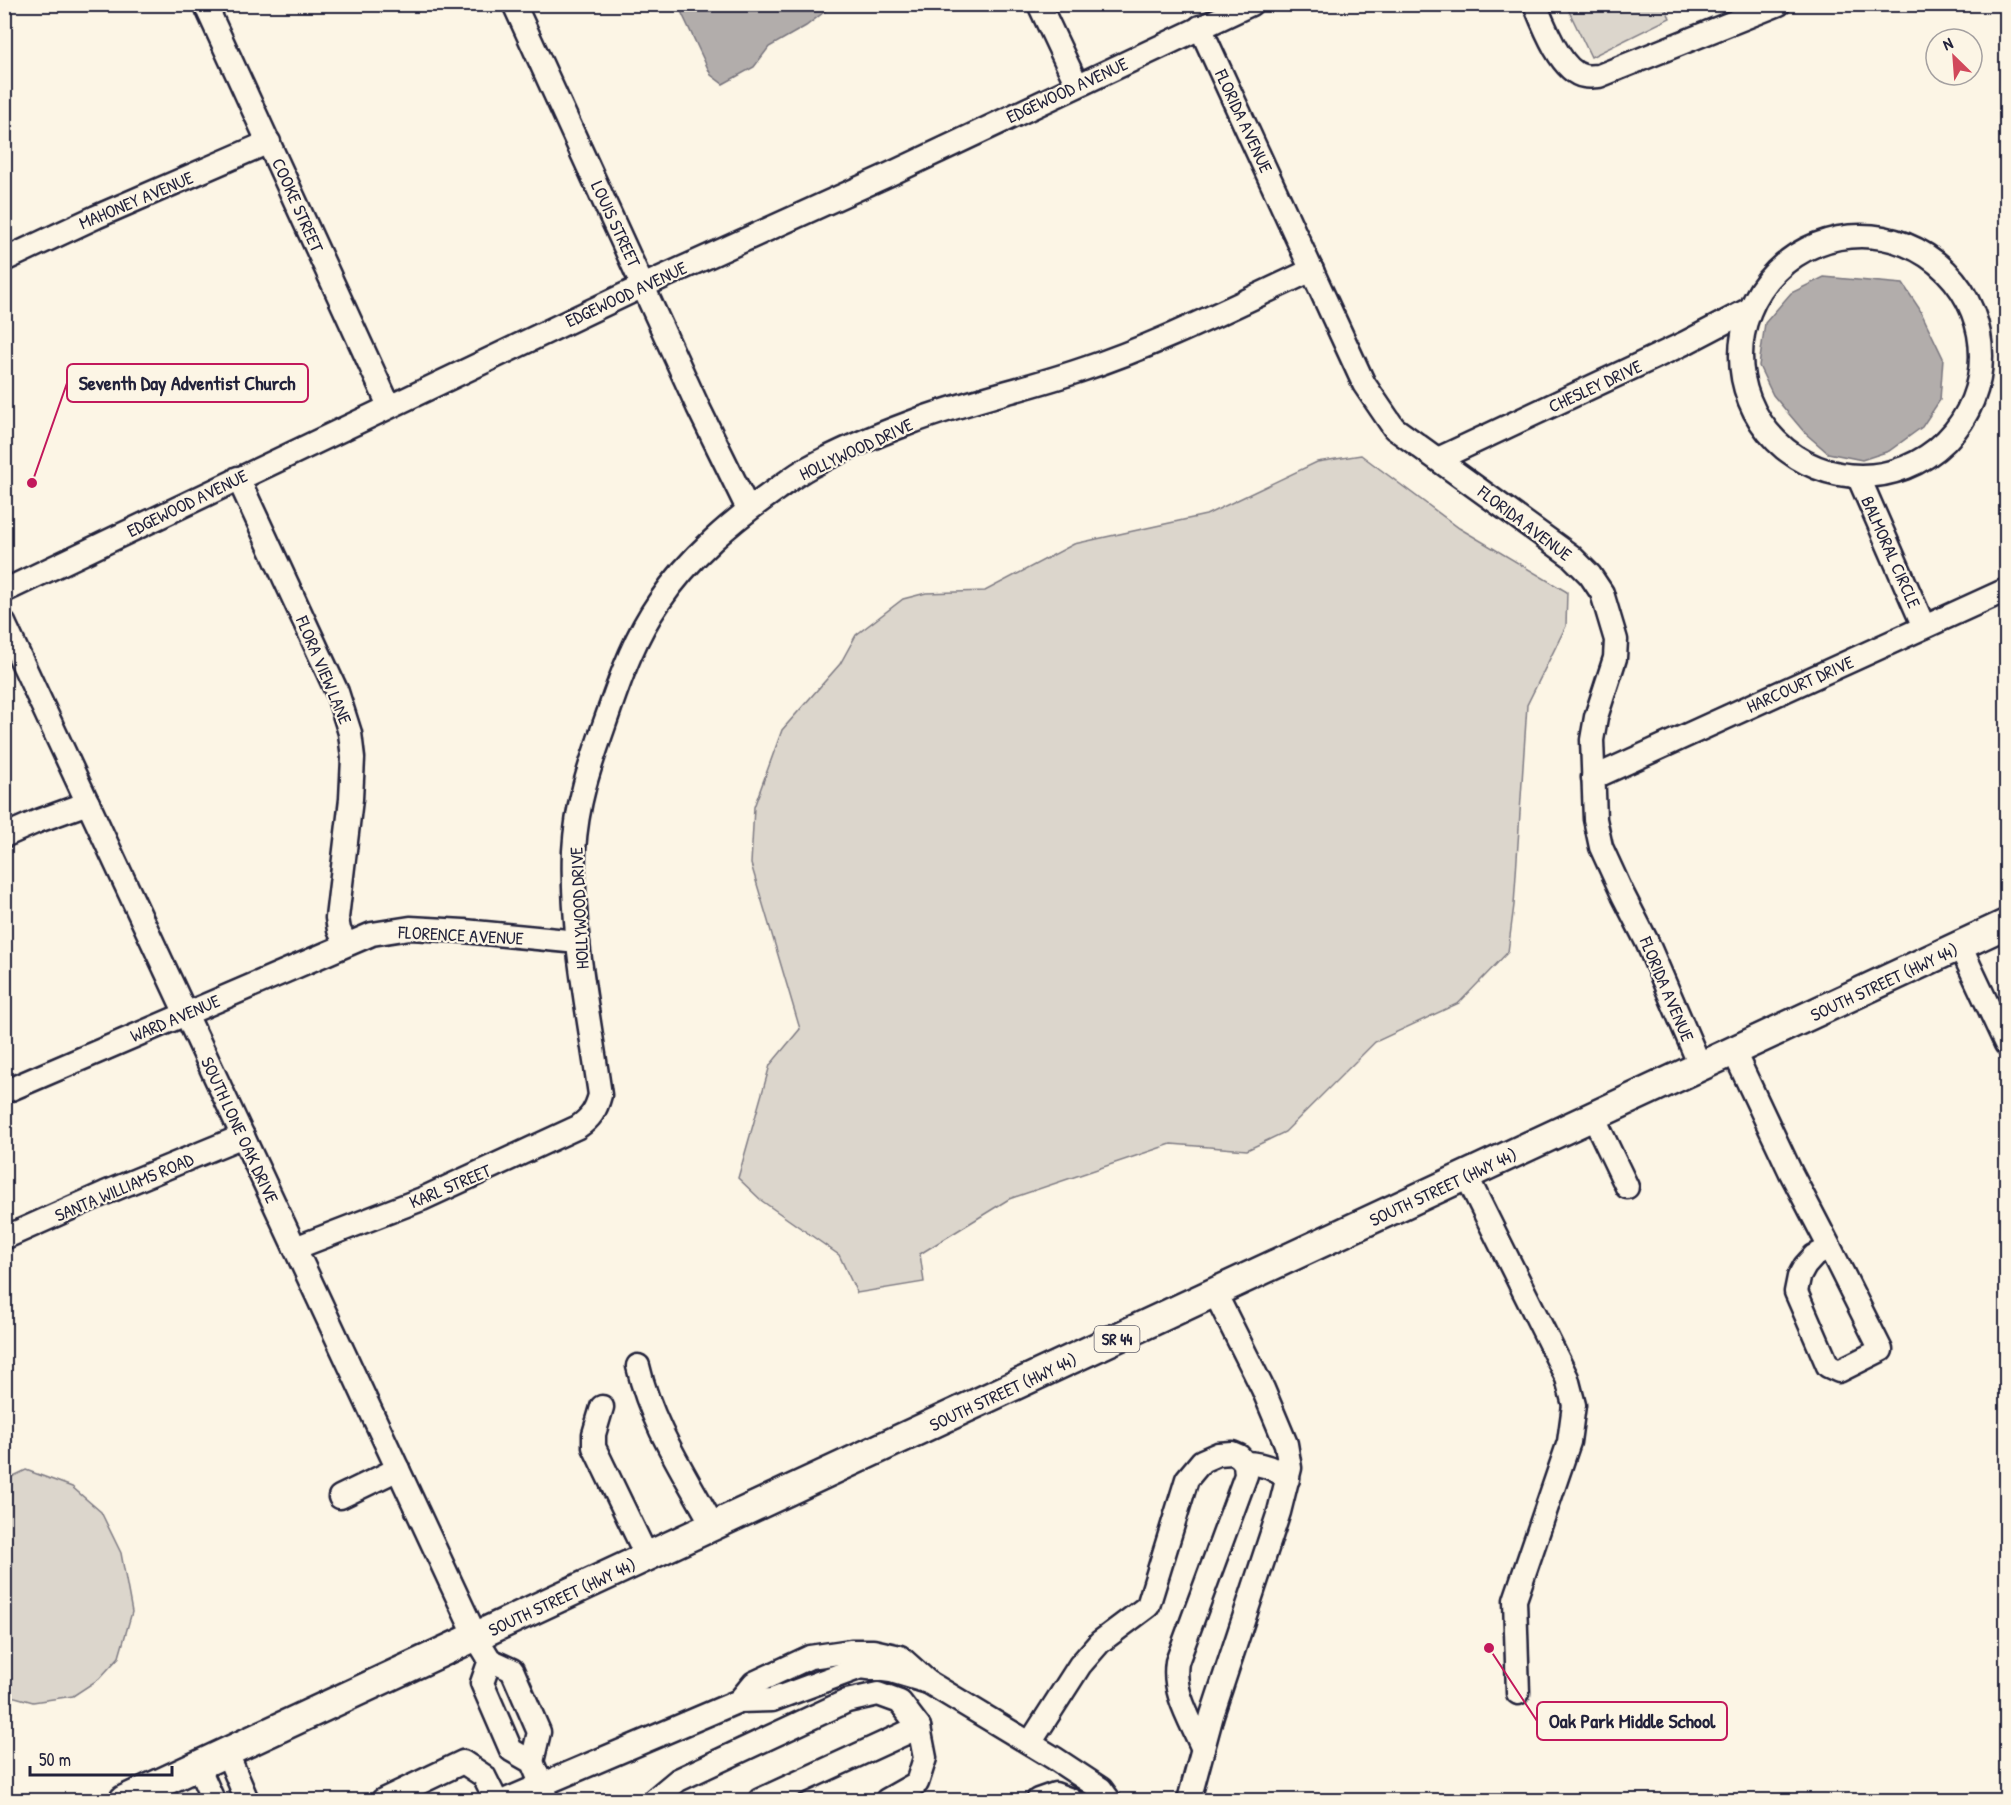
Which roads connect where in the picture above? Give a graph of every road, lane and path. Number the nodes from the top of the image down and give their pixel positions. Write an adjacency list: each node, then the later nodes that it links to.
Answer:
1 (205, 4): 9 (street, COOKE STREET)
2 (514, 4): 12 (street, LOUIS STREET)
3 (1039, 4): 8 (street)
4 (1251, 4): 7 (street, EDGEWOOD AVENUE)
5 (1534, 4): 6 (street)
6 (1779, 4)
7 (1200, 27): 8 (street, EDGEWOOD AVENUE); 11 (street, FLORIDA AVENUE)
8 (1077, 86): 12 (street, EDGEWOOD AVENUE)
9 (269, 142): 10 (street, MAHONEY AVENUE); 14 (street, COOKE STREET)
10 (4, 260)
11 (1312, 270): 15 (street, FLORIDA AVENUE); 18 (street, HOLLYWOOD DRIVE)
12 (643, 286): 14 (street, EDGEWOOD AVENUE); 18 (street, LOUIS STREET)
13 (1750, 309): 15 (street, CHESLEY DRIVE); 17 (street, BALMORAL CIRCLE); 17 (street, BALMORAL CIRCLE)
14 (389, 406): 16 (street, EDGEWOOD AVENUE)
15 (1438, 459): 23 (street, FLORIDA AVENUE)
16 (238, 478): 20 (street, EDGEWOOD AVENUE); 28 (street, FLORA VIEW LANE)
17 (1858, 478): 22 (street, BALMORAL CIRCLE)
18 (748, 509): 27 (street, HOLLYWOOD DRIVE)
19 (2007, 590): 22 (street, HARCOURT DRIVE)
20 (4, 591)
21 (4, 623): 24 (street, SOUTH LONE OAK DRIVE)
22 (1924, 627): 23 (street, HARCOURT DRIVE)
23 (1593, 778): 33 (street, FLORIDA AVENUE)
24 (88, 803): 25 (street); 30 (street, SOUTH LONE OAK DRIVE)
25 (4, 836)
26 (2007, 924): 29 (main road, SOUTH STREET (HWY 44) / SR 44)
27 (579, 942): 28 (street, FLORENCE AVENUE); 35 (street, HOLLYWOOD DRIVE)
28 (346, 944): 30 (street, WARD AVENUE)
29 (1960, 946): 31 (street); 32 (main road, SOUTH STREET (HWY 44) / SR 44)
30 (186, 1013): 34 (street, WARD AVENUE); 37 (street, SOUTH LONE OAK DRIVE)
31 (2007, 1044)
32 (1734, 1052): 33 (main road, SOUTH STREET (HWY 44) / SR 44); 42 (street)
33 (1701, 1068): 36 (main road, SOUTH STREET (HWY 44) / SR 44)
34 (4, 1092)
35 (596, 1110): 41 (street, KARL STREET)
36 (1594, 1118): 38 (main road, SOUTH STREET (HWY 44) / SR 44); 39 (street)
37 (243, 1136): 40 (street, SANTA WILLIAMS ROAD); 41 (street, SOUTH LONE OAK DRIVE)
38 (1467, 1176): 43 (main road, SOUTH STREET (HWY 44) / SR 44); 53 (street)
39 (1627, 1187)
40 (4, 1238)
41 (295, 1248): 47 (street, SOUTH LONE OAK DRIVE)
42 (1830, 1248): 42 (street)
43 (1215, 1293): 48 (street); 50 (main road, SOUTH STREET (HWY 44) / SR 44)
44 (638, 1366): 50 (street)
45 (602, 1407): 51 (street)
46 (1245, 1463): 48 (street); 55 (street); 56 (street)
47 (398, 1469): 49 (street); 52 (street, SOUTH LONE OAK DRIVE)
48 (1288, 1479): 56 (street)
49 (340, 1497)
50 (713, 1527): 51 (main road, SOUTH STREET (HWY 44) / SR 44)
51 (647, 1557): 52 (main road, SOUTH STREET (HWY 44) / SR 44)
52 (483, 1648): 57 (main road, SOUTH STREET (HWY 44) / SR 44); 58 (street); 58 (street)
53 (1518, 1693)
54 (919, 1727): 67 (street); 68 (street); 69 (street)
55 (1030, 1743): 60 (street); 72 (street)
56 (1203, 1749): 73 (street)
57 (227, 1753): 59 (main road, SR 44); 63 (street)
58 (532, 1762): 60 (street)
59 (198, 1766): 61 (main road, SR 44); 62 (street)
60 (545, 1792): 66 (street)
61 (124, 1800)
62 (213, 1800)
63 (247, 1800)
64 (383, 1800): 65 (street)
65 (496, 1800)
66 (506, 1800)
67 (654, 1800)
68 (760, 1800)
69 (887, 1800)
70 (1038, 1800): 71 (street)
71 (1071, 1800)
72 (1110, 1800)
73 (1189, 1800)

